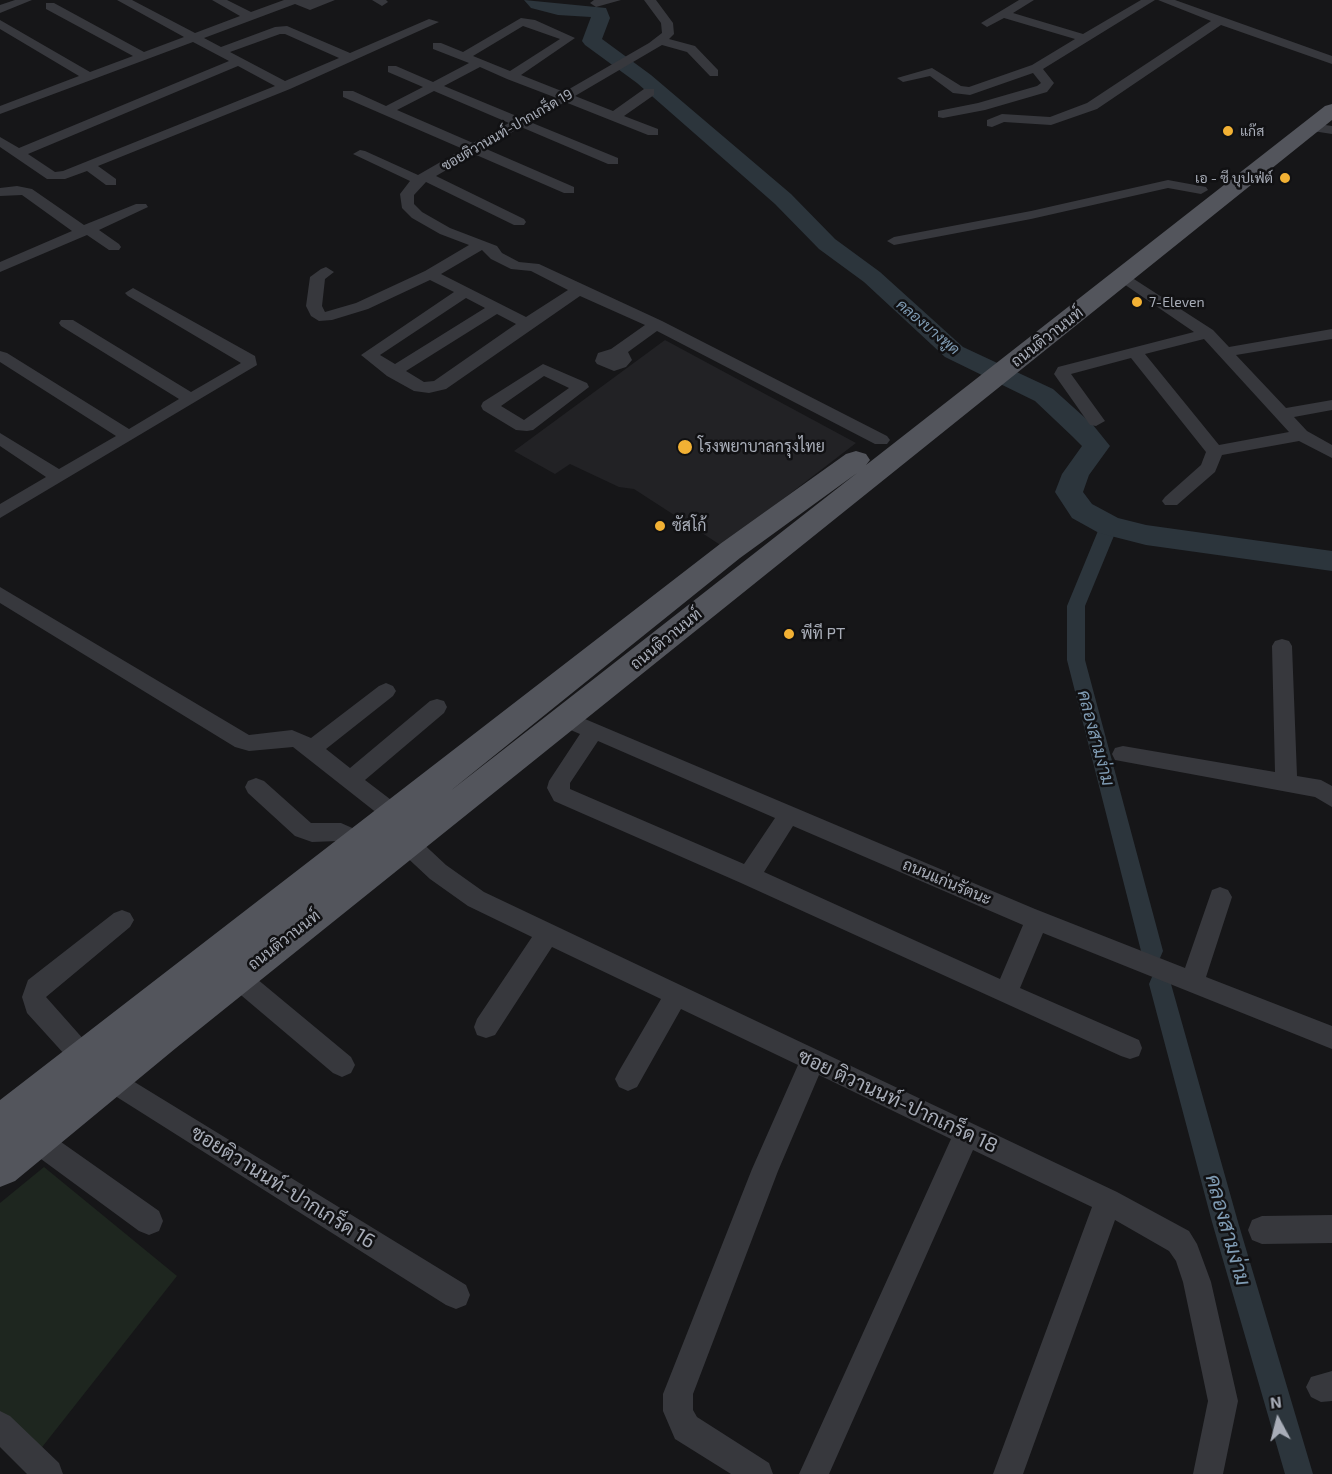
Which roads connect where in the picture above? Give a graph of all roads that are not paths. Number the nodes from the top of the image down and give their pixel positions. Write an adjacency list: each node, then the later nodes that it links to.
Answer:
1 (123, 0): 19 (street)
2 (218, 0): 14 (street)
3 (329, 0): 14 (street)
4 (615, 0): 10 (street)
5 (650, 0): 21 (street)
6 (1028, 0): 13 (street)
7 (1149, 0): 20 (street)
8 (1164, 0): 15 (street)
9 (20, 1): 12 (street)
10 (596, 3)
11 (50, 6): 24 (street)
12 (0, 9)
13 (1004, 14): 17 (street); 20 (street)
14 (251, 17): 19 (street)
15 (1220, 20): 27 (street); 43 (street)
16 (434, 22): 26 (street)
17 (987, 23)
18 (0, 24): 33 (street)
19 (196, 37): 23 (street); 24 (street)
20 (1086, 39): 30 (street)
21 (660, 40): 32 (street); 42 (street, ซอยติวานนท์-ปากเกร็ด 19)
22 (437, 46): 25 (street)
23 (221, 51): 26 (street); 28 (street)
24 (142, 57): 33 (street)
25 (462, 57): 29 (street); 34 (street)
26 (350, 58): 36 (street)
27 (1332, 60)
28 (240, 61): 36 (street); 54 (street)
29 (479, 63): 34 (street); 37 (street)
30 (1035, 68): 39 (street); 43 (street)
31 (392, 69): 37 (street)
32 (714, 73)
33 (87, 76): 44 (street)
34 (511, 76): 42 (street)
35 (903, 78): 39 (street)
36 (285, 86): 58 (street)
37 (433, 86): 46 (street); 49 (street)
38 (1332, 89): 62 (main road, ถนนติวานนท์)
39 (964, 91): 43 (street)
40 (649, 93): 48 (street)
41 (348, 94): 46 (street)
42 (564, 97): 48 (street); 49 (street, ซอยติวานนท์-ปากเกร็ด 19)
43 (980, 107): 47 (street)
44 (0, 110)
45 (1332, 110): 50 (main road, ถนนติวานนท์)
46 (386, 111): 53 (street)
47 (943, 114)
48 (614, 117): 51 (street)
49 (520, 123): 53 (street, ซอยติวานนท์-ปากเกร็ด 19); 57 (street)
50 (1321, 129): 73 (main road, ถนนติวานนท์)
51 (652, 132)
52 (0, 141): 54 (street)
53 (473, 149): 59 (street, ซอยติวานนท์-ปากเกร็ด 19); 61 (street)
54 (18, 152): 56 (street); 58 (street)
55 (360, 154): 59 (street)
56 (0, 157)
57 (613, 161)
58 (87, 165): 60 (street)
59 (422, 178): 65 (street); 68 (street)
60 (111, 182)
61 (569, 190)
62 (1201, 190): 67 (street); 86 (main road, ถนนติวานนท์)
63 (0, 192): 66 (street)
64 (141, 207): 66 (street)
65 (519, 222)
66 (84, 230): 69 (street); 70 (street)
67 (894, 241)
68 (486, 247): 72 (street); 74 (street)
69 (114, 248)
70 (0, 267)
71 (326, 272): 72 (street)
72 (430, 274): 76 (street)
73 (1123, 277): 81 (street); 86 (main road, ถนนติวานนท์)
74 (579, 290): 79 (street); 80 (street)
75 (133, 293): 89 (street)
76 (464, 293): 77 (street); 87 (street)
77 (494, 309): 79 (street); 87 (street)
78 (67, 323): 89 (street)
79 (527, 323): 87 (street)
80 (656, 324): 88 (street); 96 (street)
81 (1207, 333): 83 (street); 84 (street)
82 (1332, 334): 84 (street)
83 (1134, 351): 92 (street); 97 (street)
84 (1227, 352): 91 (street)
85 (1, 356): 94 (street)
86 (993, 366): 96 (main road, ถนนติวานนท์); 106 (main road, ถนนติวานนท์)
87 (393, 372)
88 (581, 387): 88 (street)
89 (190, 399): 94 (street)
90 (1332, 405): 91 (street)
91 (1283, 414): 93 (street)
92 (1096, 421)
93 (1302, 435): 97 (street); 98 (street)
94 (128, 436): 99 (street)
95 (0, 438): 99 (street)
96 (881, 440): 114 (main road, ถนนติวานนท์)
97 (1215, 451): 100 (street)
98 (1332, 452)
99 (58, 477): 101 (street)
100 (1171, 501)
101 (0, 512)
102 (0, 594): 107 (street, ซอย ติวานนท์-ปากเกร็ด 18)
103 (1282, 646): 110 (street)
104 (386, 691): 107 (street)
105 (437, 707): 109 (street)
106 (580, 724): 113 (street, ถนนแก่นรัตนะ); 114 (main road, ถนนติวานนท์); 116 (street)
107 (311, 749): 109 (street, ซอย ติวานนท์-ปากเกร็ด 18)
108 (1123, 754): 110 (street)
109 (350, 780): 114 (street, ซอย ติวานนท์-ปากเกร็ด 18)
110 (1286, 783): 112 (street)
111 (256, 787): 115 (street)
112 (1332, 798)
113 (789, 814): 116 (street); 119 (street, ถนนแก่นรัตนะ)
114 (401, 829): 115 (main road, ถนนติวานนท์); 120 (street, ซอย ติวานนท์-ปากเกร็ด 18); 121 (main road, ถนนติวานนท์)
115 (360, 842): 128 (main road, ถนนติวานนท์)
116 (749, 876): 123 (street)
117 (1220, 897): 122 (street)
118 (122, 920): 128 (street)
119 (1037, 920): 122 (street, ถนนแก่นรัตนะ); 123 (street)
120 (548, 933): 124 (street, ซอย ติวานนท์-ปากเกร็ด 18); 125 (street)
121 (237, 977): 130 (street); 131 (main road, ถนนติวานนท์)
122 (1192, 982): 126 (street, ถนนแก่นรัตนะ)
123 (1006, 993): 127 (street)
124 (676, 995): 129 (street, ซอย ติวานนท์-ปากเกร็ด 18); 132 (street)
125 (486, 1027)
126 (1332, 1038)
127 (1130, 1048)
128 (84, 1058): 133 (main road, ถนนติวานนท์)
129 (813, 1060): 134 (street, ซอย ติวานนท์-ปากเกร็ด 18); 144 (street)
130 (342, 1065)
131 (110, 1079): 135 (main road, ถนนติวานนท์); 141 (street, ซอยติวานนท์-ปากเกร็ด 16)
132 (628, 1079)
133 (0, 1125)
134 (968, 1133): 137 (street, ซอย ติวานนท์-ปากเกร็ด 18); 145 (street)
135 (35, 1139): 136 (main road, ถนนติวานนท์); 138 (street)
136 (0, 1167)
137 (1108, 1201): 146 (street); 147 (street, ซอย ติวานนท์-ปากเกร็ด 18)
138 (149, 1221)
139 (1332, 1229): 140 (street)
140 (1262, 1230)
141 (456, 1295)
142 (0, 1426): 143 (street)
143 (48, 1474)
144 (758, 1474)
145 (814, 1474)
146 (1008, 1474)
147 (1208, 1474)

